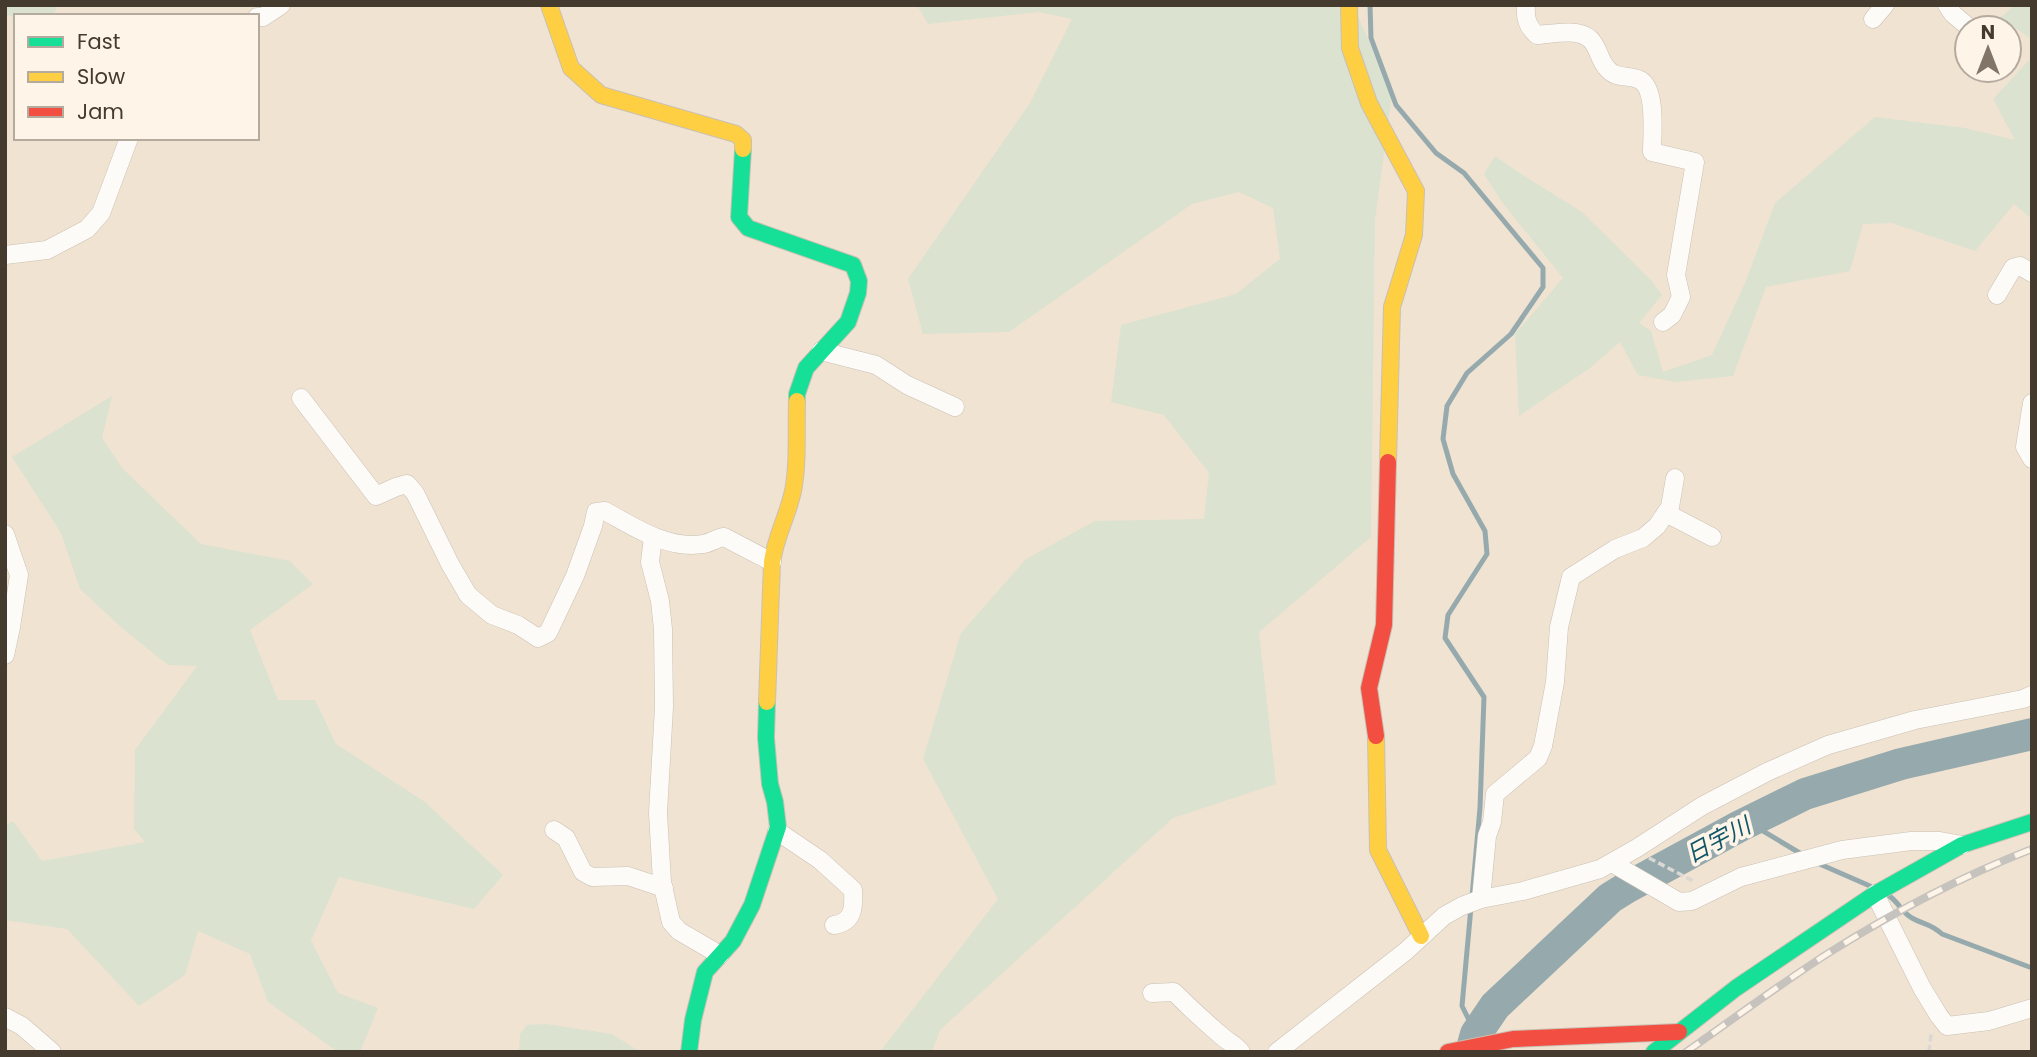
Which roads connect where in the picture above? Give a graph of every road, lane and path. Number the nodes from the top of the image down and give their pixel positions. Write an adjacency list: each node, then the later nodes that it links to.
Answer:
1 (281, 5): 6 (street)
2 (549, 5): 13 (street)
3 (1349, 5): 37 (street)
4 (1526, 5): 12 (street)
5 (1885, 5): 7 (street)
6 (259, 17)
7 (1873, 19)
8 (128, 140): 9 (street)
9 (5, 255)
10 (2032, 273): 11 (street)
11 (1997, 295)
12 (1663, 322)
13 (821, 352): 16 (street); 23 (street)
14 (301, 398): 21 (street)
15 (2032, 403): 17 (street)
16 (955, 407)
17 (2032, 459)
18 (1675, 478): 19 (street)
19 (1666, 513): 22 (street); 35 (street)
20 (5, 534): 24 (street)
21 (653, 537): 23 (street); 33 (street)
22 (1712, 537)
23 (772, 562): 28 (street)
24 (5, 655)
25 (2032, 695): 31 (street)
26 (2032, 822): 29 (street)
27 (554, 830): 33 (street)
28 (777, 831): 36 (street); 38 (street)
29 (1962, 845): 31 (street); 34 (street)
30 (1646, 856): 32 (path)
31 (1616, 865): 35 (street)
32 (1700, 885)
33 (664, 888): 38 (street)
34 (1882, 890): 40 (street); 42 (street)
35 (1474, 902): 37 (street)
36 (834, 925)
37 (1421, 936): 46 (street)
38 (720, 955): 44 (street)
39 (1152, 993): 45 (street)
40 (2032, 1008)
41 (5, 1017): 43 (street)
42 (1679, 1031): 47 (street); 48 (street)
43 (52, 1052)
44 (689, 1052)
45 (1241, 1052)
46 (1277, 1052)
47 (1448, 1052)
48 (1654, 1052)

